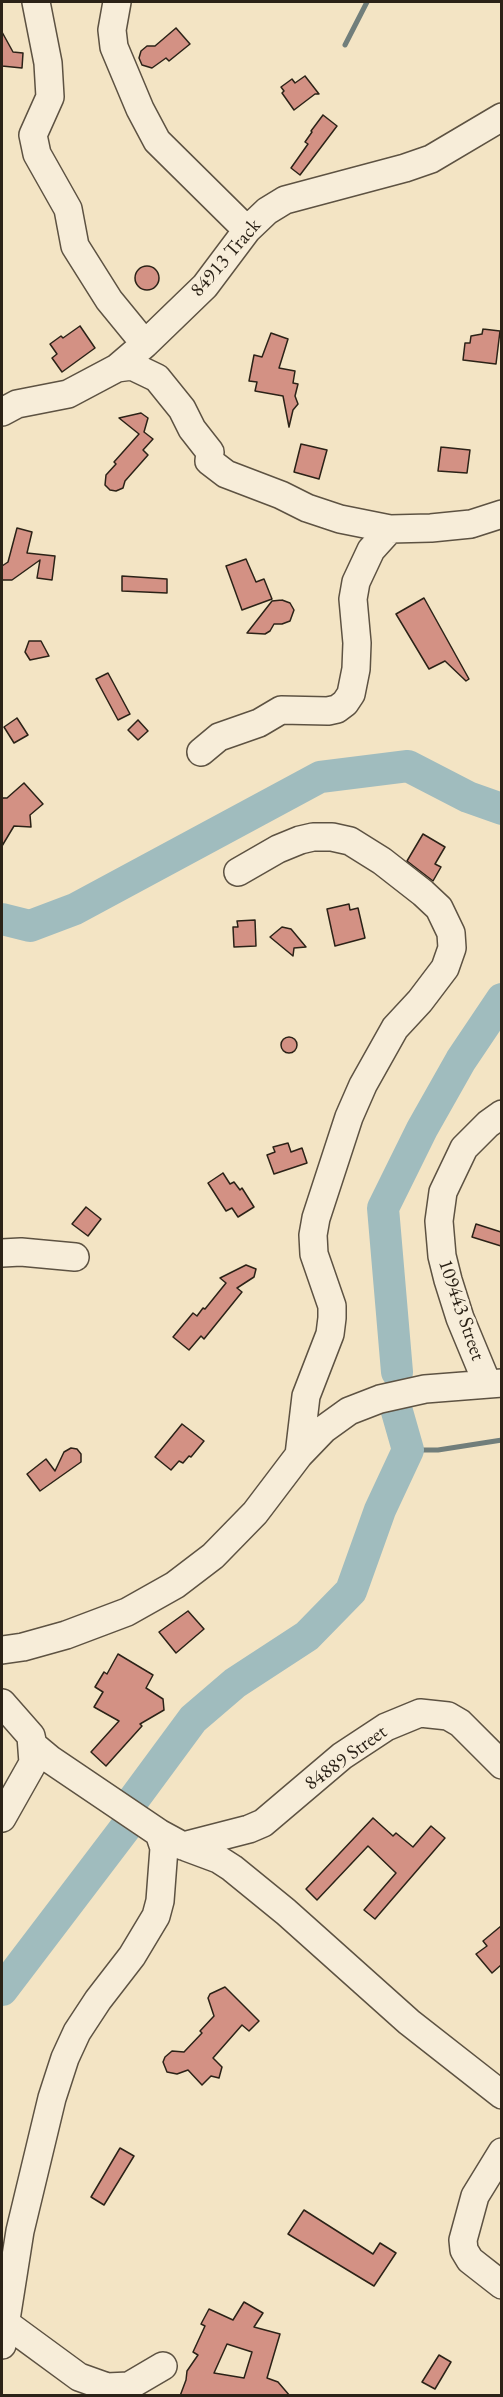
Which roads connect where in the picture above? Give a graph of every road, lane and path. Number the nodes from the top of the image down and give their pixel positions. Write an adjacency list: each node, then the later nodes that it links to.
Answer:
1 (36, 2): 5 (street)
2 (117, 2): 4 (street)
3 (501, 117): 4 (street, 84913 Track)
4 (247, 230): 5 (street, 84913 Track)
5 (145, 344): 6 (street, 84913 Track)
6 (117, 368): 7 (street, 84913 Track); 9 (street)
7 (2, 412)
8 (501, 514): 9 (street)
9 (390, 529): 10 (street)
10 (201, 752)
11 (238, 872): 16 (street)
12 (501, 1114): 15 (street, 109443 Street)
13 (2, 1253): 14 (street)
14 (75, 1257)
15 (494, 1383): 16 (street)
16 (299, 1455): 17 (street)
17 (2, 1650)
18 (2, 1703): 19 (street)
19 (31, 1736): 21 (street); 22 (street)
20 (501, 1765): 23 (street, 84889 Street)
21 (2, 1818)
22 (159, 1833): 23 (street); 27 (street)
23 (183, 1846): 24 (street)
24 (501, 2095)
25 (501, 2152): 26 (street)
26 (501, 2285)
27 (3, 2333): 28 (street)
28 (163, 2366)

